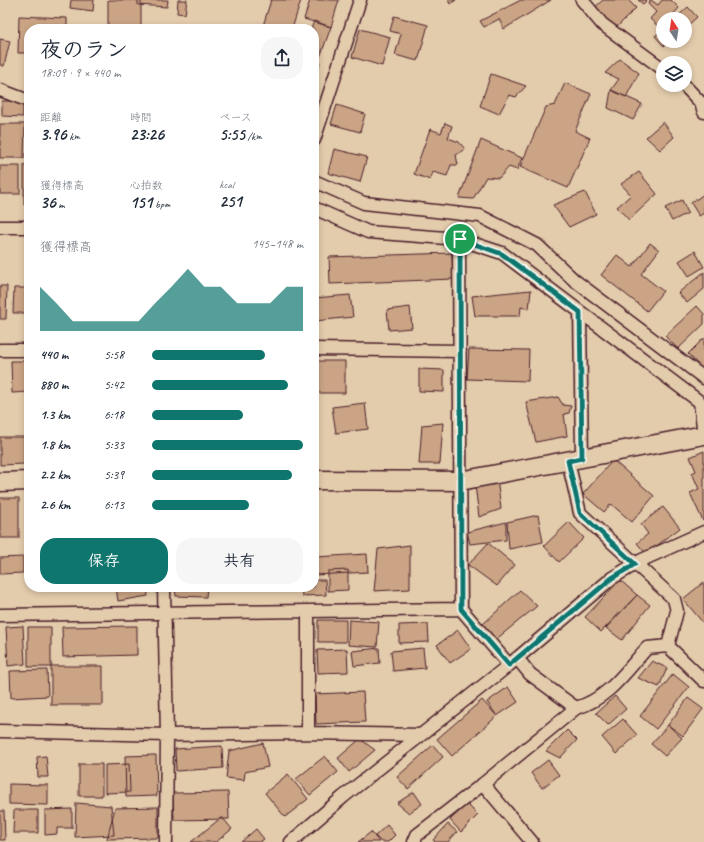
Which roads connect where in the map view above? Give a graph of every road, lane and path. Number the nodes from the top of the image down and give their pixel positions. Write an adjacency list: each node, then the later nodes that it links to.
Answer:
1 (360, 0): 8 (street)
2 (582, 0): 3 (street)
3 (656, 64)
4 (0, 90): 6 (street)
5 (691, 92): 7 (street)
6 (24, 99)
7 (704, 112)
8 (319, 125)
9 (319, 183): 19 (street)
10 (319, 210): 13 (street)
11 (0, 227): 12 (street)
12 (24, 227)
13 (460, 239): 14 (street); 18 (street)
14 (580, 312): 20 (street); 21 (street)
15 (319, 349): 18 (street)
16 (0, 350): 17 (street)
17 (24, 350)
18 (460, 351): 24 (street)
19 (704, 378)
20 (704, 435): 21 (street)
21 (575, 459): 24 (street); 27 (street)
22 (319, 480): 24 (street)
23 (24, 481): 25 (street)
24 (460, 481): 29 (street)
25 (0, 482)
26 (704, 532): 27 (street)
27 (635, 564): 33 (street); 34 (street)
28 (164, 592): 31 (street)
29 (461, 609): 30 (street); 34 (street)
30 (308, 611): 31 (street); 38 (street)
31 (164, 612): 32 (street); 39 (street)
32 (0, 614)
33 (668, 646): 35 (street); 36 (street)
34 (513, 661): 36 (street); 40 (street)
35 (704, 681)
36 (576, 708): 41 (street)
37 (0, 732): 39 (street)
38 (308, 733): 39 (street); 40 (street)
39 (167, 735): 42 (street)
40 (421, 735): 43 (street)
41 (482, 784): 44 (street); 45 (street)
42 (166, 842)
43 (291, 842)
44 (414, 842)
45 (532, 842)

